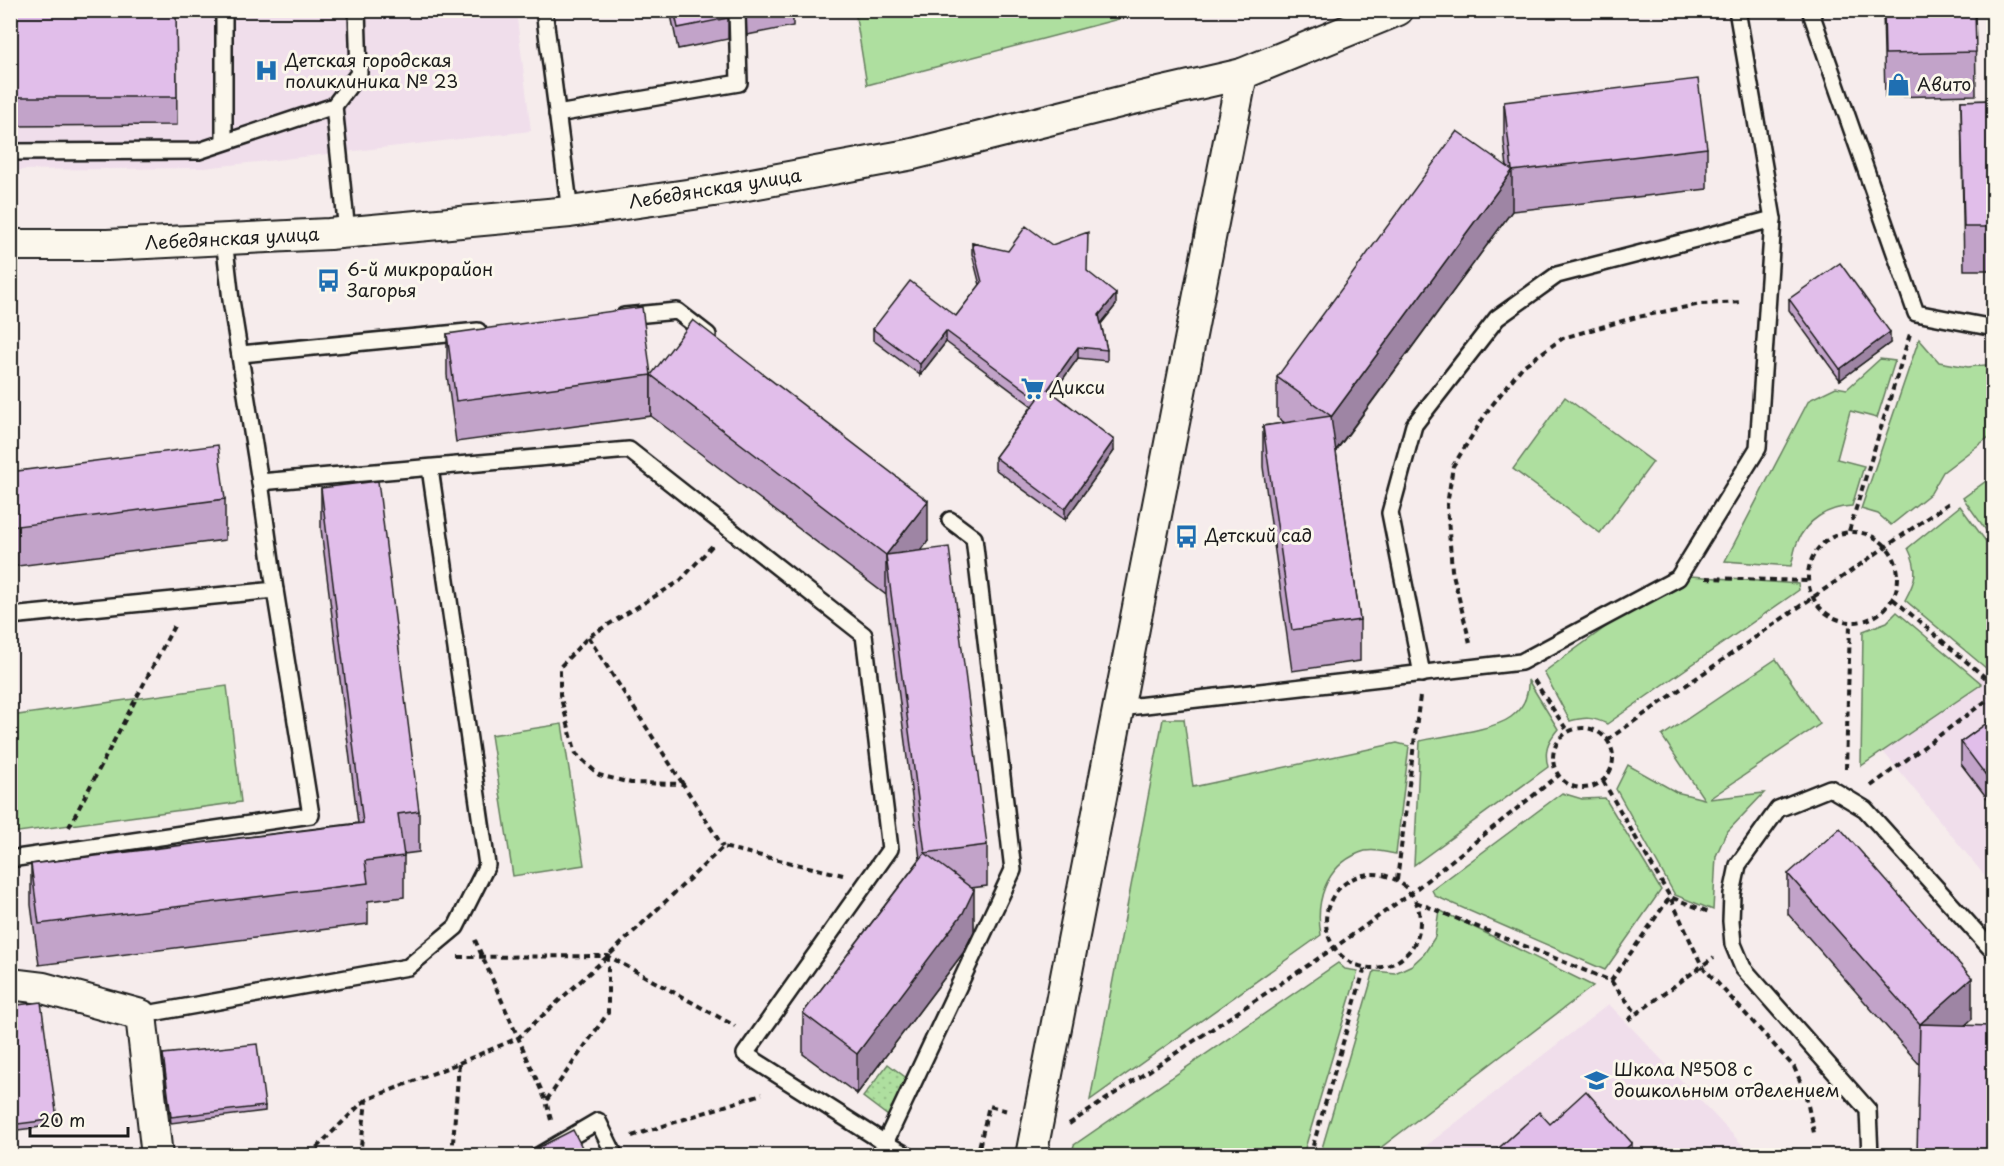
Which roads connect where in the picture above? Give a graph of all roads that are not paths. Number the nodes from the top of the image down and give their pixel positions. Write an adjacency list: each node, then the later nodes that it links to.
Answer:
1 (224, 10): 11 (lane)
2 (357, 10): 9 (lane)
3 (544, 10): 10 (lane)
4 (737, 10): 10 (lane)
5 (1398, 10): 8 (street, Лебедянская улица)
6 (1737, 10): 14 (lane)
7 (1810, 10): 19 (lane)
8 (1242, 74): 13 (street, Лебедянская улица); 29 (street)
9 (334, 106): 11 (lane); 15 (lane)
10 (557, 114): 13 (lane)
11 (224, 142): 12 (lane)
12 (10, 152)
13 (570, 212): 15 (street, Лебедянская улица)
14 (1773, 219): 28 (lane); 28 (lane)
15 (347, 232): 16 (street, Лебедянская улица)
16 (224, 240): 17 (street, Лебедянская улица); 22 (lane)
17 (10, 245)
18 (606, 318): 21 (lane)
19 (1994, 328)
20 (488, 330): 22 (lane)
21 (723, 347)
22 (241, 354): 24 (lane)
23 (430, 468): 24 (lane); 33 (lane); 34 (lane)
24 (260, 482): 26 (lane)
25 (950, 520): 34 (lane)
26 (275, 590): 27 (lane); 30 (lane)
27 (10, 616)
28 (1422, 674): 29 (lane)
29 (1119, 708): 39 (street)
30 (10, 859)
31 (1994, 952): 40 (lane)
32 (10, 984): 33 (street)
33 (141, 1015): 36 (street)
34 (885, 1143): 38 (lane)
35 (612, 1149): 37 (lane)
36 (157, 1155)
37 (538, 1155)
38 (908, 1155)
39 (1031, 1155)
40 (1870, 1155)

